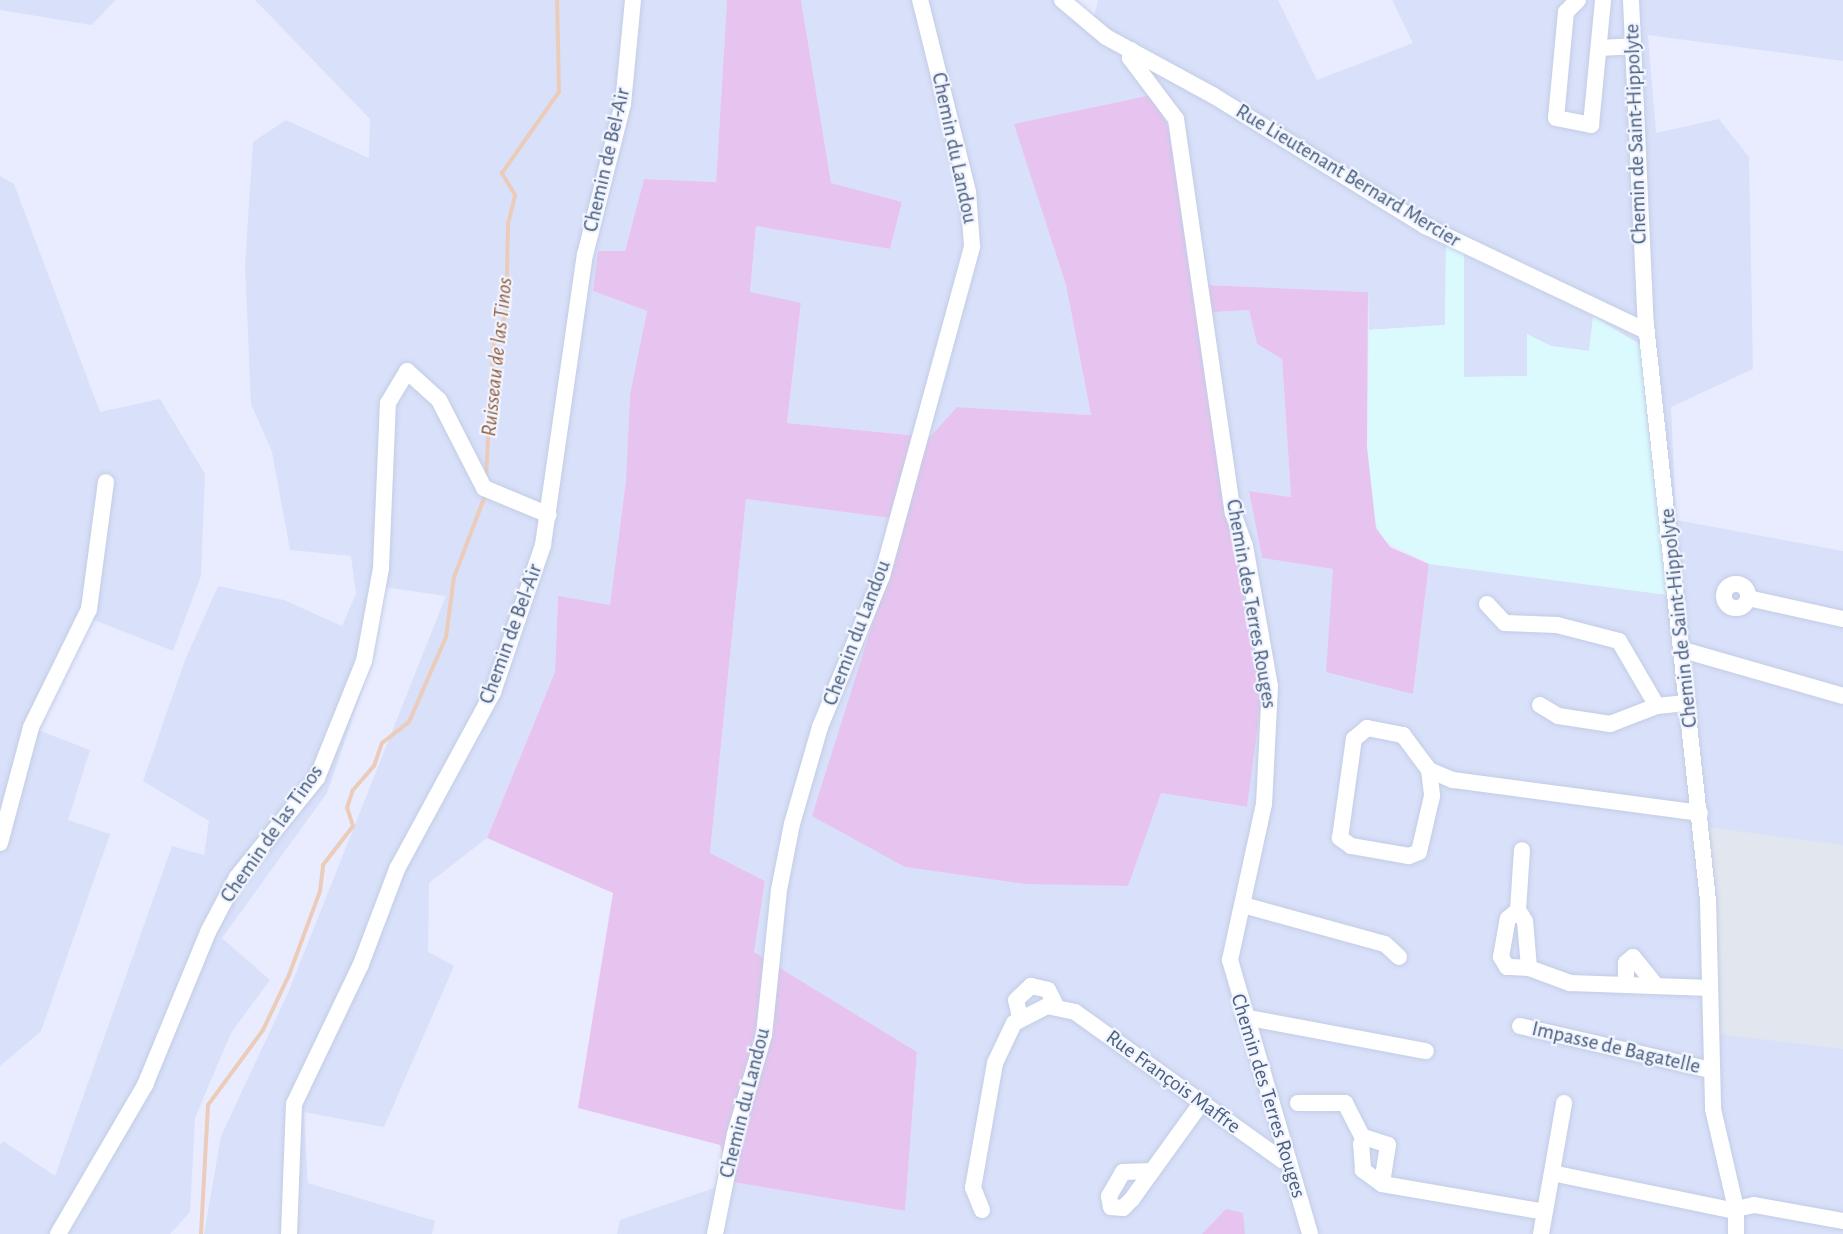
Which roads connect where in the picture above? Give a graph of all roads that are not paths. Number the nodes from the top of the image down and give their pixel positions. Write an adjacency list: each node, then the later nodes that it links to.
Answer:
1 (633, 0): 12 (street, Chemin de Bel-Air)
2 (920, 0): 52 (street, Chemin du Landou)
3 (1062, 0): 9 (street, Rue Lieutenant Bernard Mercier)
4 (1578, 0): 7 (street)
5 (1603, 0): 7 (street)
6 (1631, 0): 8 (street, Chemin de Saint-Hippolyte)
7 (1599, 44): 8 (street)
8 (1633, 46): 10 (street, Chemin de Saint-Hippolyte)
9 (1131, 50): 10 (street, Rue Lieutenant Bernard Mercier); 27 (street, Chemin des Terres Rouges)
10 (1646, 331): 16 (street, Chemin de Saint-Hippolyte)
11 (106, 482): 25 (street)
12 (549, 514): 50 (street, Chemin de las Tinos); 51 (street, Chemin de Bel-Air)
13 (1748, 598): 15 (street)
14 (1487, 604): 20 (street)
15 (1843, 619)
16 (1683, 650): 17 (street); 18 (street, Chemin de Saint-Hippolyte)
17 (1843, 696)
18 (1688, 703): 20 (street); 24 (street, Chemin de Saint-Hippolyte)
19 (1540, 705): 20 (street)
20 (1657, 705)
21 (1429, 770): 22 (street); 23 (street); 23 (street)
22 (1453, 780): 23 (street); 24 (street)
23 (1431, 796)
24 (1700, 813): 33 (street, Chemin de Saint-Hippolyte)
25 (0, 843)
26 (1522, 850): 28 (street)
27 (1243, 905): 29 (street); 34 (street, Chemin des Terres Rouges)
28 (1518, 910): 30 (street); 30 (street)
29 (1400, 957)
30 (1529, 968): 31 (street)
31 (1626, 984): 32 (street); 32 (street)
32 (1655, 984): 33 (street)
33 (1710, 988): 37 (street, Chemin de Saint-Hippolyte)
34 (1244, 1017): 36 (street); 42 (street, Chemin des Terres Rouges)
35 (1520, 1026): 37 (street, Impasse de Bagatelle)
36 (1426, 1051)
37 (1712, 1070): 46 (street, Chemin de Saint-Hippolyte)
38 (1202, 1102): 42 (street, Rue François Maffre); 43 (street); 47 (street, Rue François Maffre)
39 (1298, 1103): 41 (street)
40 (1564, 1103): 44 (street)
41 (1364, 1140): 45 (street); 45 (street)
42 (1288, 1158): 53 (street, Chemin des Terres Rouges)
43 (1152, 1171)
44 (1552, 1173): 46 (street); 48 (street)
45 (1382, 1184): 48 (street)
46 (1736, 1209): 49 (street); 55 (street, Chemin de Saint-Hippolyte)
47 (982, 1210)
48 (1545, 1212): 54 (street)
49 (1843, 1221)
50 (58, 1234)
51 (289, 1234)
52 (715, 1234)
53 (1310, 1234)
54 (1541, 1234)
55 (1736, 1234)

